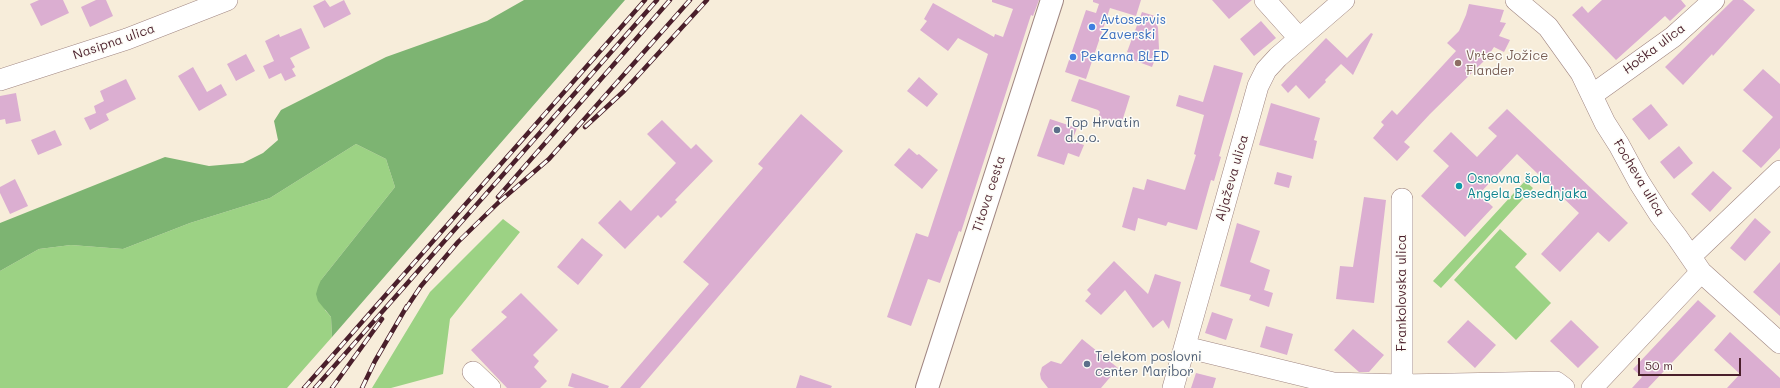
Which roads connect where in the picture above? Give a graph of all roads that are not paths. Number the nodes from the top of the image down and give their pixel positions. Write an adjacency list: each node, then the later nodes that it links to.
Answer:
1 (227, 0): 9 (street, Nasipna ulica)
2 (1052, 0): 19 (main road, Titova cesta)
3 (1068, 0): 20 (main road, Titova cesta)
4 (1265, 0): 8 (street)
5 (1344, 0): 8 (street, Aljaževa ulica)
6 (1516, 0): 10 (street, Focheva ulica)
7 (1714, 0): 10 (street, Hočka ulica)
8 (1299, 38): 15 (street, Aljaževa ulica)
9 (0, 80)
10 (1592, 96): 13 (street, Focheva ulica)
11 (1780, 171): 13 (street)
12 (1402, 198): 17 (street, Frankolovska ulica)
13 (1696, 264): 14 (street, Focheva ulica); 23 (street)
14 (1780, 343)
15 (1185, 348): 17 (street); 21 (street, Aljaževa ulica)
16 (473, 372): 18 (street)
17 (1402, 387): 22 (street)
18 (490, 388)
19 (927, 388)
20 (943, 388)
21 (1173, 388)
22 (1564, 388)
23 (1592, 388)

